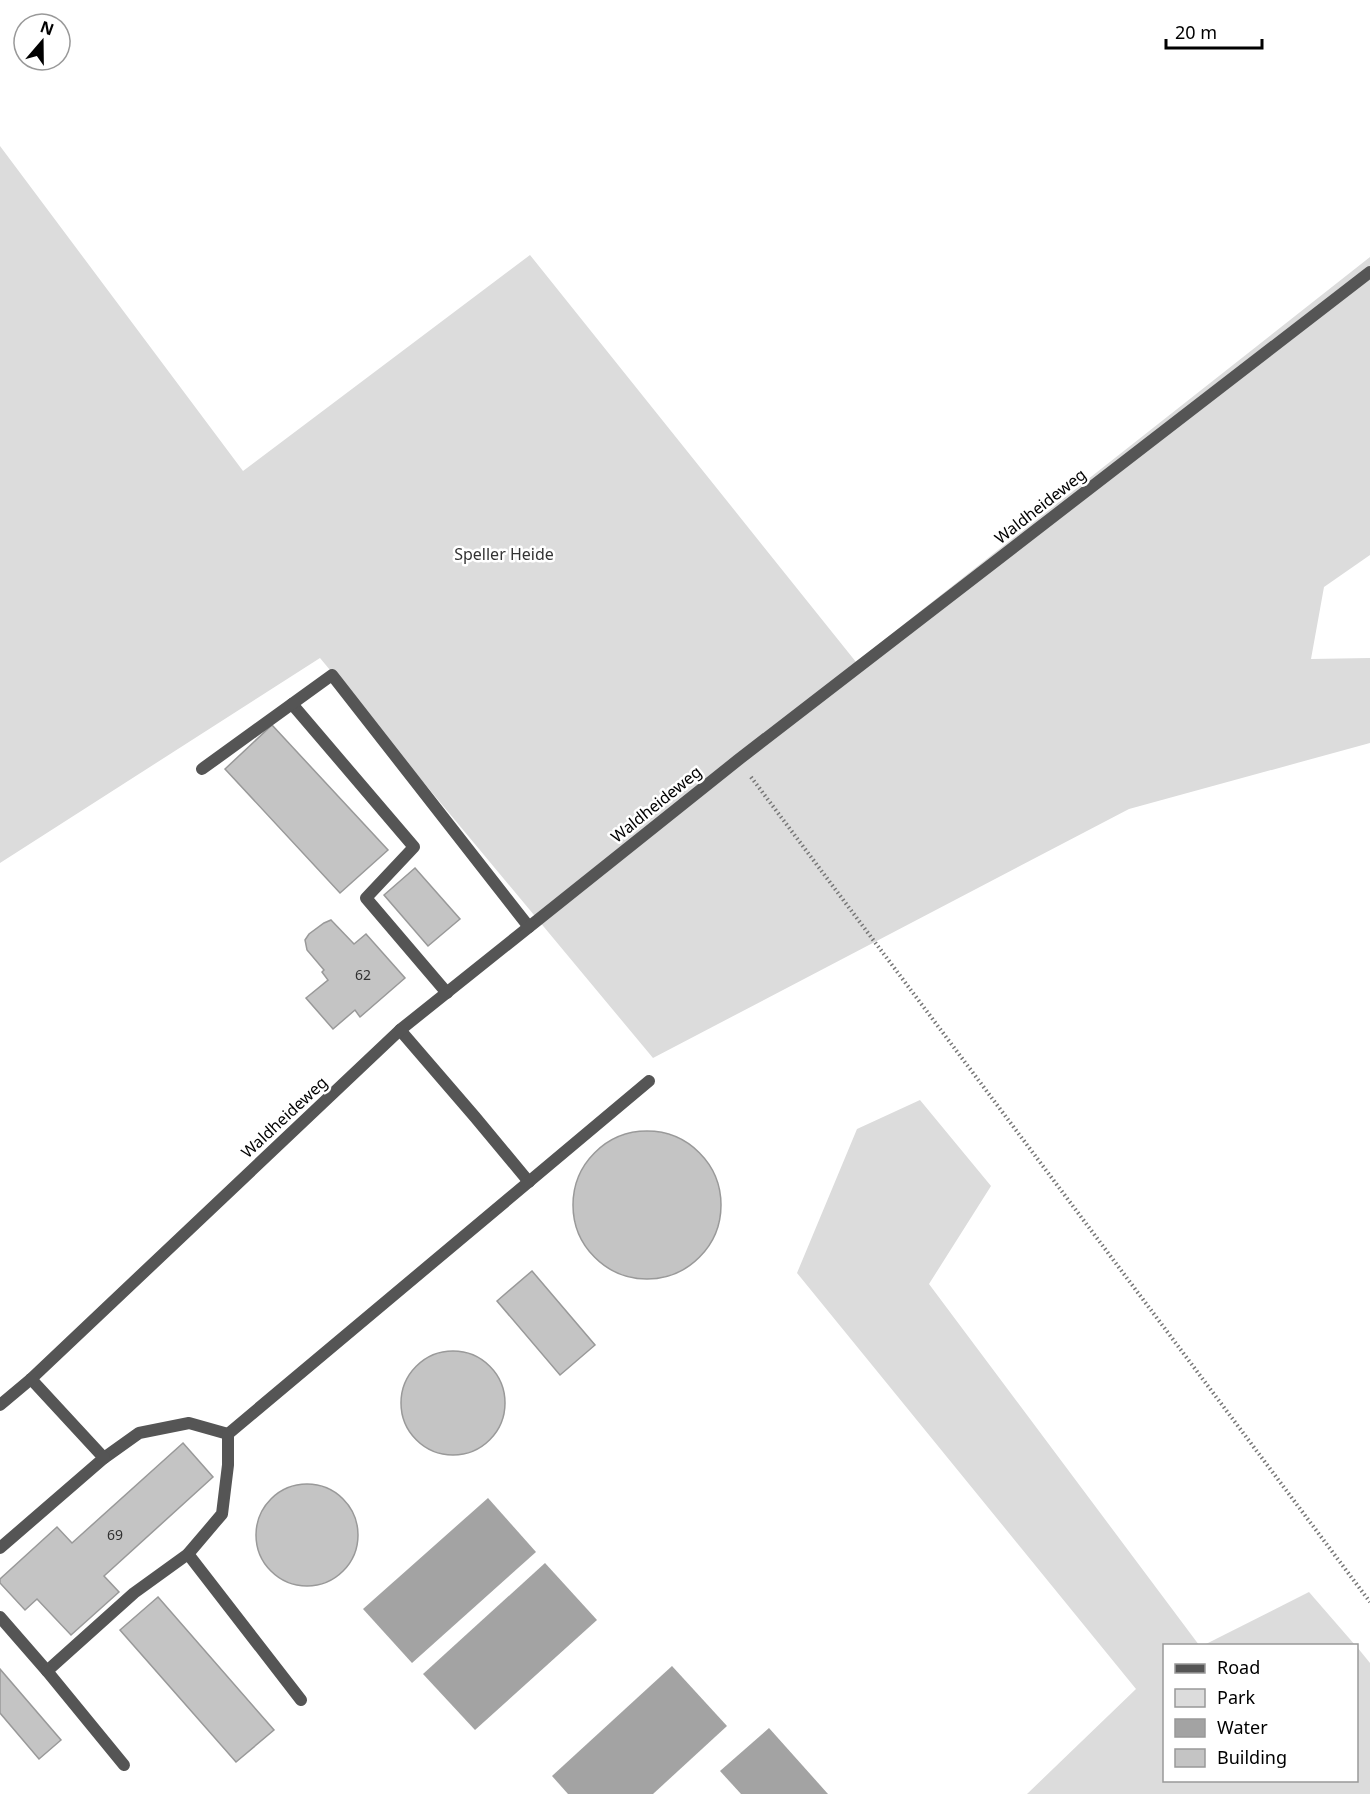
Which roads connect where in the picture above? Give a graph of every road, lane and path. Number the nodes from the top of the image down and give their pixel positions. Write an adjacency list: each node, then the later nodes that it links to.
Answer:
1 (1370, 272): 3 (street, Waldheideweg)
2 (292, 704): 4 (street); 5 (street); 6 (street)
3 (738, 760): 5 (street, Waldheideweg); 16 (path)
4 (202, 769)
5 (529, 927): 6 (street, Waldheideweg)
6 (447, 993): 7 (street, Waldheideweg)
7 (400, 1030): 9 (street); 10 (street, Waldheideweg)
8 (649, 1081): 9 (street)
9 (529, 1182): 12 (street)
10 (31, 1379): 11 (street, Waldheideweg); 13 (street)
11 (0, 1405)
12 (228, 1434): 13 (street); 15 (street)
13 (104, 1458): 14 (street)
14 (0, 1548)
15 (188, 1554): 18 (street); 19 (street)
16 (1370, 1602)
17 (0, 1617): 18 (street)
18 (47, 1671): 20 (street)
19 (301, 1700)
20 (124, 1765)

